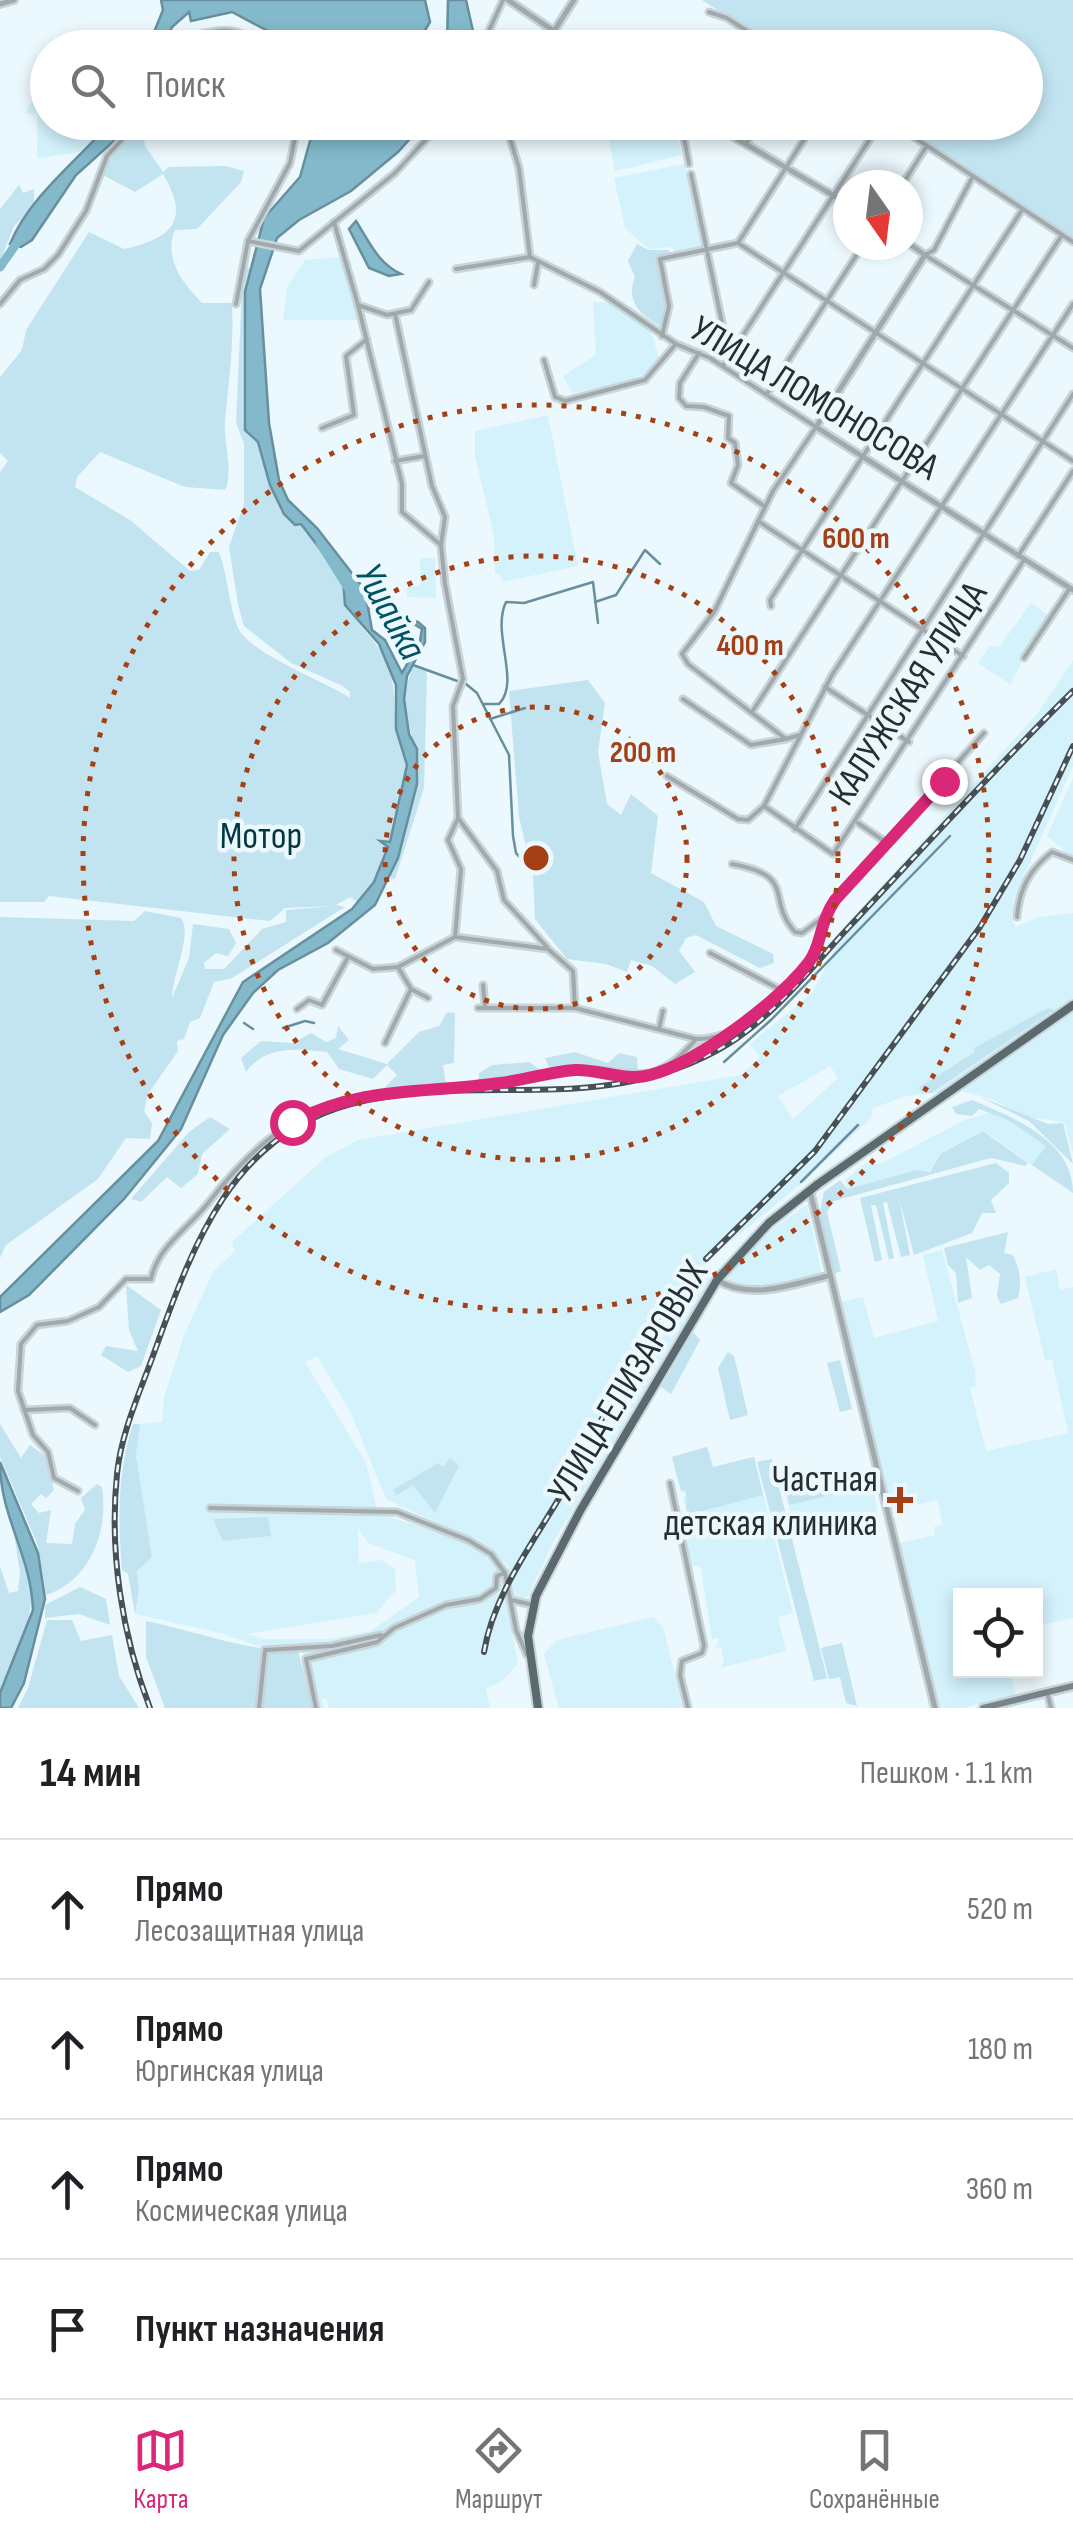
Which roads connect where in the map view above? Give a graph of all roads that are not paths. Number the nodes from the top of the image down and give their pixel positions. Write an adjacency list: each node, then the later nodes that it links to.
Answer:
1 (14, 0): 4 (street)
2 (506, 0): 6 (street); 7 (street)
3 (574, 0): 8 (street)
4 (0, 4)
5 (709, 12): 9 (street)
6 (490, 30)
7 (551, 30)
8 (555, 30)
9 (744, 30)
10 (122, 140): 46 (street)
11 (294, 140): 32 (street)
12 (425, 140): 30 (street)
13 (511, 140): 37 (street)
14 (684, 140): 21 (street)
15 (743, 140): 19 (street)
16 (803, 140): 22 (street)
17 (870, 140): 23 (street)
18 (917, 140): 20 (street)
19 (747, 142): 22 (street)
20 (926, 146): 24 (street); 26 (street)
21 (689, 164)
22 (787, 165): 27 (street); 34 (street)
23 (851, 170)
24 (911, 170)
25 (690, 174): 35 (street)
26 (972, 178): 29 (street); 36 (street)
27 (833, 195)
28 (833, 199): 41 (street)
29 (1022, 210): 31 (street); 44 (street)
30 (334, 222): 32 (street); 49 (street)
31 (1062, 236): 33 (street); 50 (street)
32 (249, 242): 47 (street)
33 (1073, 242)
34 (738, 244): 35 (street); 41 (street)
35 (706, 246): 54 (street); 58 (street)
36 (924, 254): 44 (street); 52 (street)
37 (530, 257): 39 (street, УЛИЦА ЛОМОНОСОВА); 40 (street)
38 (854, 260): 45 (street)
39 (538, 263): 43 (street); 54 (street, УЛИЦА ЛОМОНОСОВА)
40 (456, 269)
41 (783, 274): 45 (street); 58 (street)
42 (429, 282): 51 (street)
43 (534, 285)
44 (974, 287): 50 (street); 61 (street)
45 (826, 302): 52 (street); 64 (street)
46 (0, 304)
47 (236, 304)
48 (1073, 304): 53 (street)
49 (358, 305): 51 (street); 55 (street)
50 (1013, 311): 53 (street); 63 (street)
51 (395, 314): 70 (street)
52 (874, 333): 61 (street); 67 (street)
53 (1054, 334): 57 (street); 66 (street)
54 (662, 336): 56 (street, УЛИЦА ЛОМОНОСОВА)
55 (366, 339): 68 (street); 72 (street)
56 (676, 344): 59 (street, УЛИЦА ЛОМОНОСОВА); 60 (street)
57 (1073, 348)
58 (733, 350): 62 (street)
59 (699, 353): 62 (street, УЛИЦА ЛОМОНОСОВА); 76 (street)
60 (544, 360)
61 (923, 363): 63 (street); 71 (street)
62 (723, 366): 64 (street, УЛИЦА ЛОМОНОСОВА)
63 (962, 390): 66 (street); 75 (street)
64 (767, 394): 67 (street, УЛИЦА ЛОМОНОСОВА)
65 (1073, 394): 69 (street)
66 (1002, 415): 69 (street); 77 (street)
67 (816, 427): 71 (street, УЛИЦА ЛОМОНОСОВА); 76 (street)
68 (322, 428)
69 (1042, 440): 73 (street); 79 (street)
70 (425, 456): 72 (street); 80 (street)
71 (862, 456): 75 (street, УЛИЦА ЛОМОНОСОВА); 81 (street)
72 (395, 461): 80 (street)
73 (1073, 461)
74 (1073, 470): 82 (street, КАЛУЖСКАЯ УЛИЦА)
75 (902, 481): 77 (street, УЛИЦА ЛОМОНОСОВА); 83 (street)
76 (765, 507): 78 (street)
77 (943, 508): 79 (street, УЛИЦА ЛОМОНОСОВА); 85 (street)
78 (758, 521): 81 (street); 92 (street)
79 (985, 535): 82 (street, УЛИЦА ЛОМОНОСОВА); 87 (street)
80 (441, 545): 100 (street)
81 (803, 550): 83 (street); 86 (street)
82 (1022, 558): 84 (street, УЛИЦА ЛОМОНОСОВА); 88 (street, КАЛУЖСКАЯ УЛИЦА)
83 (841, 576): 85 (street); 92 (street)
84 (1072, 589): 89 (street)
85 (882, 602): 87 (street); 90 (street)
86 (771, 606)
87 (922, 627): 88 (street); 93 (street)
88 (963, 656): 97 (street, КАЛУЖСКАЯ УЛИЦА)
89 (1024, 658)
90 (825, 687): 93 (street); 95 (street)
91 (683, 698): 96 (street)
92 (752, 712): 96 (street)
93 (867, 713): 97 (street); 102 (street)
94 (984, 733): 103 (street)
95 (800, 734): 96 (street); 99 (street)
96 (786, 739)
97 (910, 742): 101 (street, КАЛУЖСКАЯ УЛИЦА)
98 (668, 776): 99 (street)
99 (764, 806): 102 (street)
100 (458, 818): 108 (street); 109 (street)
101 (857, 822): 102 (street, КАЛУЖСКАЯ УЛИЦА); 103 (street)
102 (795, 828)
103 (887, 843): 107 (street)
104 (1073, 860): 106 (street)
105 (732, 864): 107 (street)
106 (1017, 917)
107 (822, 919): 116 (street)
108 (455, 937): 109 (street); 113 (street)
109 (548, 949): 121 (street)
110 (336, 950): 112 (street)
111 (710, 952): 116 (street)
112 (348, 957): 113 (street); 122 (street)
113 (398, 966): 115 (street)
114 (483, 985): 120 (street)
115 (410, 989): 117 (street); 127 (street)
116 (783, 991): 126 (street)
117 (428, 998)
118 (1073, 1005): 129 (main road, УЛИЦА ЕЛИЗАРОВЫХ)
119 (478, 1008): 120 (street)
120 (485, 1008): 121 (street)
121 (574, 1008): 124 (street)
122 (297, 1009)
123 (663, 1011): 124 (street)
124 (658, 1030): 125 (street)
125 (696, 1039): 126 (street); 128 (street)
126 (714, 1040): 128 (street)
127 (384, 1043)
128 (672, 1063): 132 (street)
129 (810, 1190): 130 (street); 131 (main road, УЛИЦА ЕЛИЗАРОВЫХ)
130 (828, 1276): 131 (street); 148 (street)
131 (717, 1280): 139 (main road, УЛИЦА ЕЛИЗАРОВЫХ)
132 (24, 1410): 133 (street); 135 (street)
133 (95, 1425)
134 (670, 1483): 147 (street)
135 (78, 1491)
136 (210, 1508): 137 (street)
137 (506, 1574): 138 (street); 140 (street)
138 (511, 1600): 139 (street); 141 (street)
139 (533, 1605): 141 (main road, УЛИЦА ЕЛИЗАРОВЫХ)
140 (381, 1635): 144 (street); 145 (street)
141 (528, 1658): 146 (main road, УЛИЦА ЕЛИЗАРОВЫХ)
142 (1073, 1686): 143 (main road)
143 (1046, 1692): 149 (main road); 150 (street)
144 (259, 1708)
145 (316, 1708)
146 (538, 1708)
147 (688, 1708)
148 (935, 1708)
149 (983, 1708)
150 (1051, 1708)

